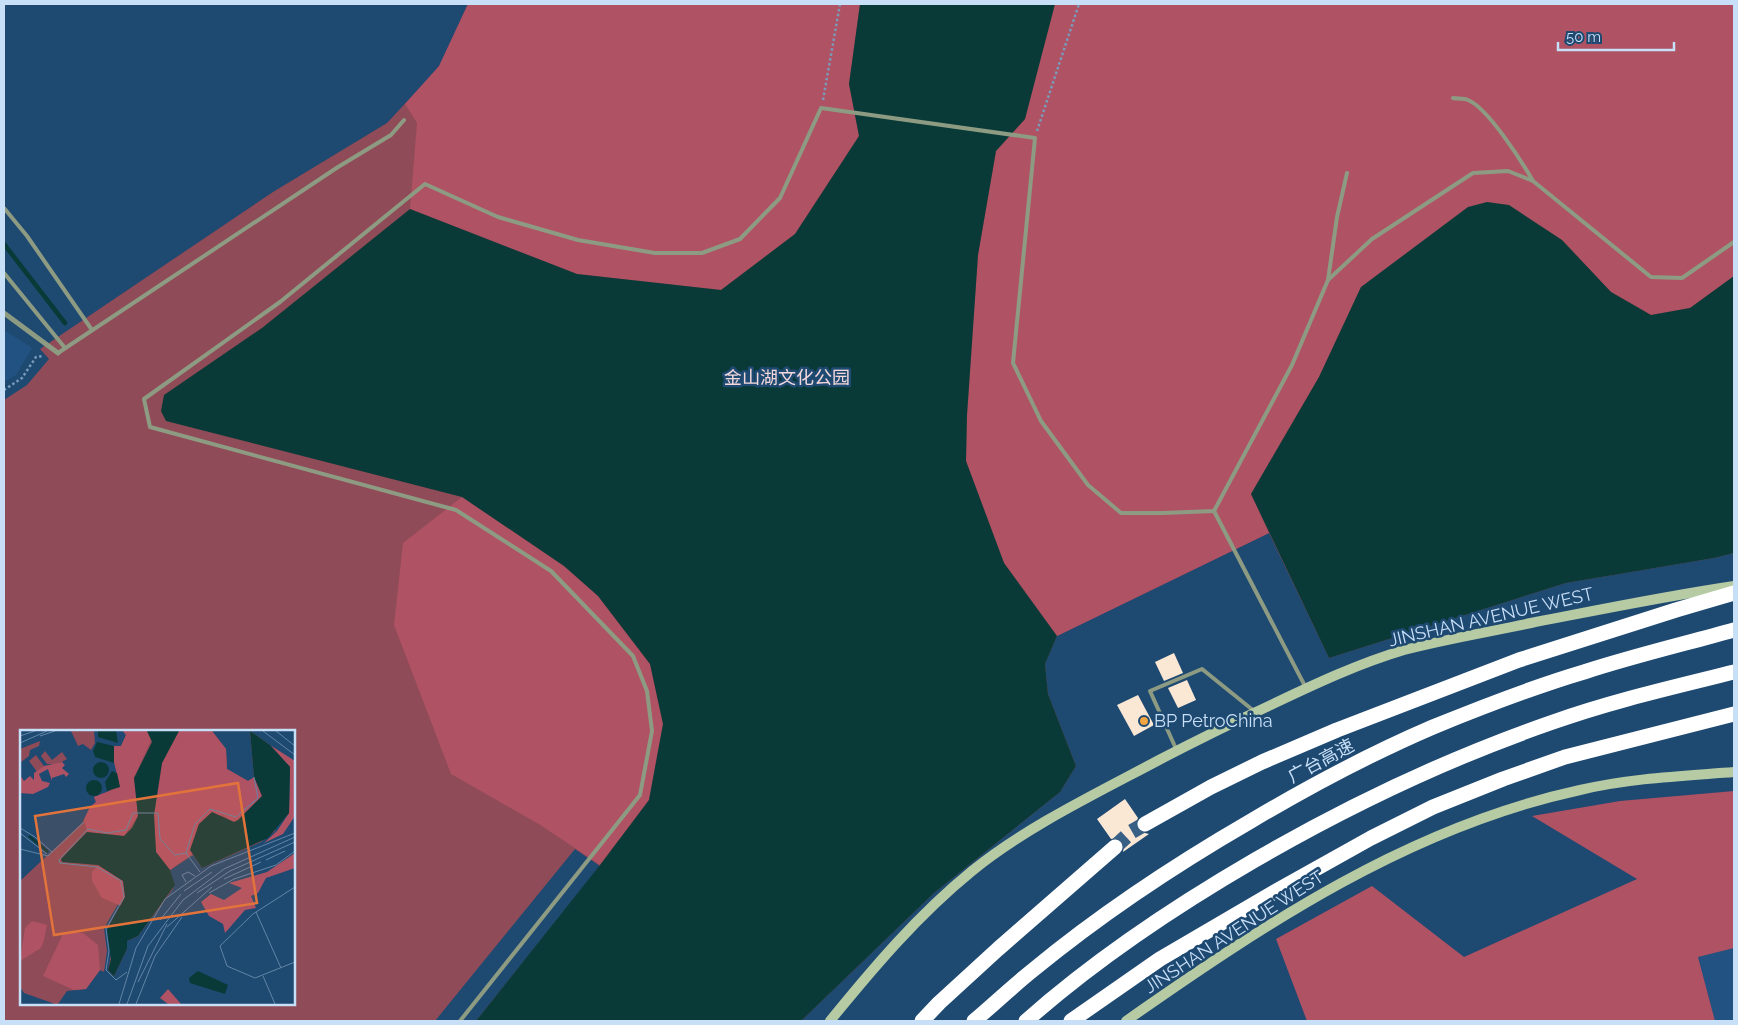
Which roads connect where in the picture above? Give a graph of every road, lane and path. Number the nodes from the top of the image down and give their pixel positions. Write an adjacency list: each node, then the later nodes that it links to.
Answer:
1 (840, 4): 4 (path)
2 (1079, 4): 6 (path)
3 (1452, 98): 8 (lane)
4 (821, 108): 6 (lane); 30 (lane)
5 (404, 120): 14 (lane)
6 (1034, 138): 18 (lane)
7 (1347, 173): 12 (lane)
8 (1533, 181): 10 (lane); 12 (lane)
9 (4, 208): 14 (lane)
10 (1734, 242)
11 (4, 273): 15 (lane)
12 (1328, 280): 18 (lane)
13 (4, 313): 16 (street)
14 (92, 330): 15 (lane)
15 (65, 348): 16 (lane)
16 (58, 353): 17 (path)
17 (4, 390)
18 (1214, 511): 23 (lane)
19 (1734, 586): 23 (main road, JINSHAN AVENUE WEST)
20 (1734, 593): 28 (highway)
21 (1734, 630): 33 (highway, 广台高速)
22 (1734, 672): 34 (highway)
23 (1306, 688): 24 (main road, JINSHAN AVENUE WEST)
24 (1256, 712): 26 (main road, JINSHAN AVENUE WEST); 26 (lane)
25 (1734, 714): 35 (highway)
26 (1177, 751): 31 (main road, JINSHAN AVENUE WEST)
27 (1734, 772): 36 (main road, JINSHAN AVENUE WEST)
28 (1145, 824)
29 (1115, 847): 32 (highway)
30 (460, 1021)
31 (830, 1021)
32 (922, 1021)
33 (974, 1021)
34 (1026, 1021)
35 (1071, 1021)
36 (1126, 1021)

